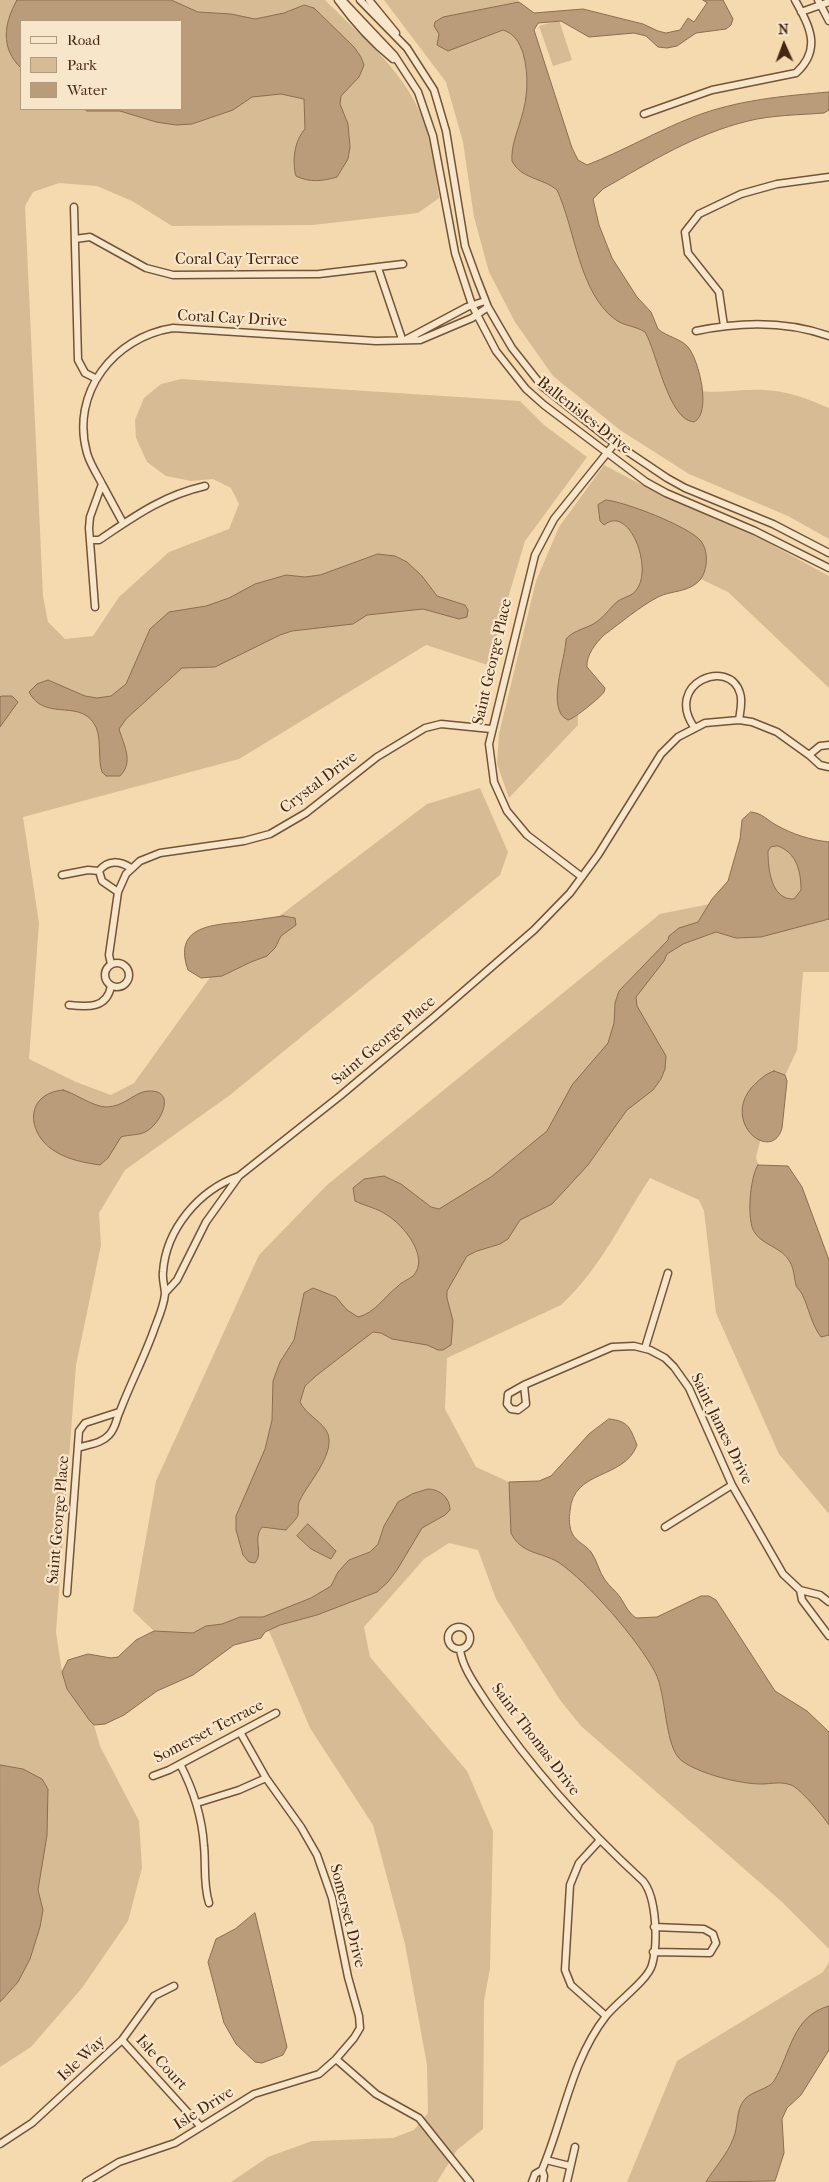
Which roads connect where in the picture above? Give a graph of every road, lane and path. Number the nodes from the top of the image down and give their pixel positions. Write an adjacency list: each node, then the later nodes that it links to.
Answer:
1 (338, 0): 13 (street)
2 (342, 0): 11 (street, Ballenisles Drive)
3 (360, 0): 9 (street, Ballenisles Drive)
4 (369, 0): 12 (street)
5 (795, 0): 8 (street)
6 (819, 2): 7 (street); 8 (street); 10 (street)
7 (829, 2)
8 (801, 12): 14 (street)
9 (378, 19): 11 (street); 12 (street, Ballenisles Drive)
10 (829, 21)
11 (370, 28): 13 (street, Ballenisles Drive)
12 (407, 48): 20 (street, Ballenisles Drive)
13 (398, 63): 21 (street, Ballenisles Drive)
14 (644, 114)
15 (829, 177): 23 (street)
16 (74, 207): 17 (street)
17 (75, 239): 19 (street, Coral Cay Terrace); 27 (street)
18 (403, 264): 19 (street, Coral Cay Terrace)
19 (378, 268): 26 (street)
20 (486, 304): 21 (street, Coral Cay Drive); 22 (street, Coral Cay Drive); 28 (street, Ballenisles Drive)
21 (472, 305): 22 (street, Ballenisles Drive); 26 (street, Coral Cay Drive)
22 (476, 315): 26 (street, Coral Cay Drive); 29 (street, Ballenisles Drive)
23 (724, 326): 24 (street); 25 (street)
24 (696, 331)
25 (829, 336)
26 (404, 339): 27 (street, Coral Cay Drive)
27 (95, 378): 30 (street, Coral Cay Drive)
28 (615, 444): 29 (street, Saint George Place); 34 (street, Ballenisles Drive)
29 (607, 452): 35 (street, Ballenisles Drive); 39 (street, Saint George Place)
30 (102, 484): 32 (street, Coral Cay Drive); 33 (street)
31 (205, 486): 32 (street)
32 (123, 523): 33 (street)
33 (90, 540): 36 (street)
34 (829, 553)
35 (829, 568)
36 (95, 607)
37 (739, 720): 38 (street, Saint George Place); 38 (street); 41 (street, Saint George Place)
38 (694, 728): 46 (street, Saint George Place)
39 (491, 730): 43 (street, Crystal Drive); 46 (street, Saint George Place)
40 (829, 745): 41 (street)
41 (809, 754): 42 (street, Saint George Place)
42 (829, 767)
43 (130, 868): 44 (street); 47 (street)
44 (99, 871): 45 (street); 47 (street)
45 (62, 875)
46 (582, 877): 51 (street, Saint George Place)
47 (118, 892): 48 (street)
48 (111, 964): 49 (street); 49 (street)
49 (111, 986): 50 (street)
50 (69, 1005)
51 (239, 1176): 53 (street, Saint George Place); 53 (street, Saint George Place)
52 (668, 1273): 54 (street)
53 (165, 1293): 56 (street, Saint George Place)
54 (645, 1348): 55 (street, Saint James Drive); 58 (street, Saint James Drive)
55 (524, 1386)
56 (119, 1412): 57 (street, Saint George Place); 57 (street, Saint George Place)
57 (78, 1448): 61 (street, Saint George Place)
58 (732, 1485): 59 (street); 60 (street, Saint James Drive)
59 (665, 1527)
60 (800, 1590): 62 (street, Saint James Drive); 63 (street, Saint James Drive)
61 (67, 1593)
62 (829, 1602)
63 (829, 1636)
64 (460, 1649): 71 (street, Saint Thomas Drive)
65 (276, 1713): 66 (street, Somerset Terrace)
66 (240, 1732): 67 (street, Somerset Terrace); 69 (street, Somerset Drive)
67 (180, 1764): 68 (street, Somerset Terrace); 70 (street)
68 (153, 1776)
69 (266, 1778): 70 (street); 78 (street, Somerset Drive)
70 (197, 1803): 72 (street)
71 (600, 1840): 73 (street, Saint Thomas Drive); 76 (street)
72 (209, 1904)
73 (654, 1927): 74 (street, Saint Thomas Drive); 74 (street)
74 (653, 1952): 76 (street, Saint Thomas Drive)
75 (174, 1986): 77 (street, Isle Way)
76 (606, 2016): 82 (street, Saint Thomas Drive)
77 (122, 2040): 79 (street, Isle Court); 80 (street, Isle Way)
78 (336, 2059): 79 (street, Isle Drive); 86 (street)
79 (201, 2127): 85 (street, Isle Drive)
80 (0, 2144)
81 (575, 2146): 83 (street)
82 (546, 2160): 83 (street); 84 (street, Saint Thomas Drive)
83 (570, 2166): 89 (street)
84 (542, 2170): 87 (street, Saint Thomas Drive); 88 (street, Saint Thomas Drive)
85 (86, 2182)
86 (470, 2182)
87 (532, 2182)
88 (543, 2182)
89 (567, 2182)

